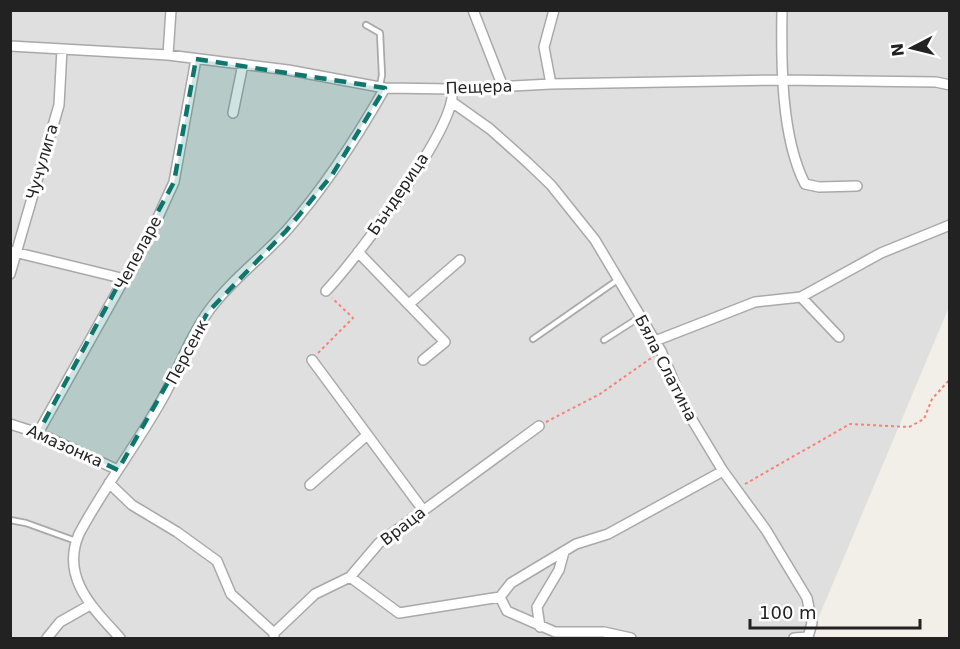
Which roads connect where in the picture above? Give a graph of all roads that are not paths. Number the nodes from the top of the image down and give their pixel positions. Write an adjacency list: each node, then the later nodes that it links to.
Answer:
1 (171, 10): 8 (street)
2 (473, 10): 15 (street)
3 (555, 10): 12 (street)
4 (782, 10): 11 (street)
5 (366, 25): 14 (lane)
6 (10, 46): 7 (street, Пещера)
7 (62, 49): 8 (street, Пещера); 21 (street, Чучулига)
8 (168, 55): 9 (street, Пещера)
9 (196, 59): 10 (street, Пещера); 25 (street, Чепеларе)
10 (243, 64): 14 (street, Пещера); 18 (street)
11 (781, 80): 12 (street, Пещера); 13 (street, Пещера); 19 (street)
12 (551, 84): 15 (street, Пещера)
13 (950, 85)
14 (382, 87): 16 (street, Пещера); 41 (street, Персенк)
15 (503, 87): 16 (street, Пещера)
16 (453, 89): 17 (street, Бъндерица)
17 (452, 102): 22 (street, Бъндерица); 26 (street, Бяла Слатина)
18 (233, 113)
19 (857, 186)
20 (950, 225): 28 (street)
21 (14, 252): 24 (street, Чучулига); 25 (street)
22 (358, 252): 27 (street, Бъндерица); 29 (street)
23 (460, 260): 29 (street)
24 (10, 274)
25 (125, 279): 39 (street, Чепеларе)
26 (619, 279): 30 (street, Бяла Слатина); 32 (lane)
27 (326, 291)
28 (801, 297): 31 (street); 34 (street)
29 (409, 304): 36 (street)
30 (641, 316): 33 (lane); 34 (street, Бяла Слатина)
31 (839, 337)
32 (533, 339)
33 (604, 340)
34 (655, 341): 42 (street, Бяла Слатина)
35 (312, 360): 40 (street)
36 (423, 360)
37 (10, 424): 39 (street, Амазонка)
38 (538, 426): 45 (street, Враца)
39 (38, 433): 41 (street, Амазонка)
40 (366, 436): 44 (street); 45 (street)
41 (118, 470): 43 (street, Персенк)
42 (723, 471): 48 (street); 55 (street, Бяла Слатина)
43 (109, 483): 47 (street, Персенк); 53 (street, Враца)
44 (310, 485)
45 (423, 510): 49 (street, Враца)
46 (10, 520): 47 (lane)
47 (76, 542): 51 (street, Персенк)
48 (564, 552): 50 (street); 52 (street)
49 (350, 577): 50 (street); 53 (street, Враца)
50 (500, 597): 52 (street)
51 (90, 605): 56 (street); 57 (street, Персенк)
52 (540, 627): 54 (street)
53 (274, 636)
54 (618, 637): 58 (street)
55 (808, 637): 59 (street)
56 (47, 639)
57 (120, 639)
58 (631, 639)
59 (794, 639)

